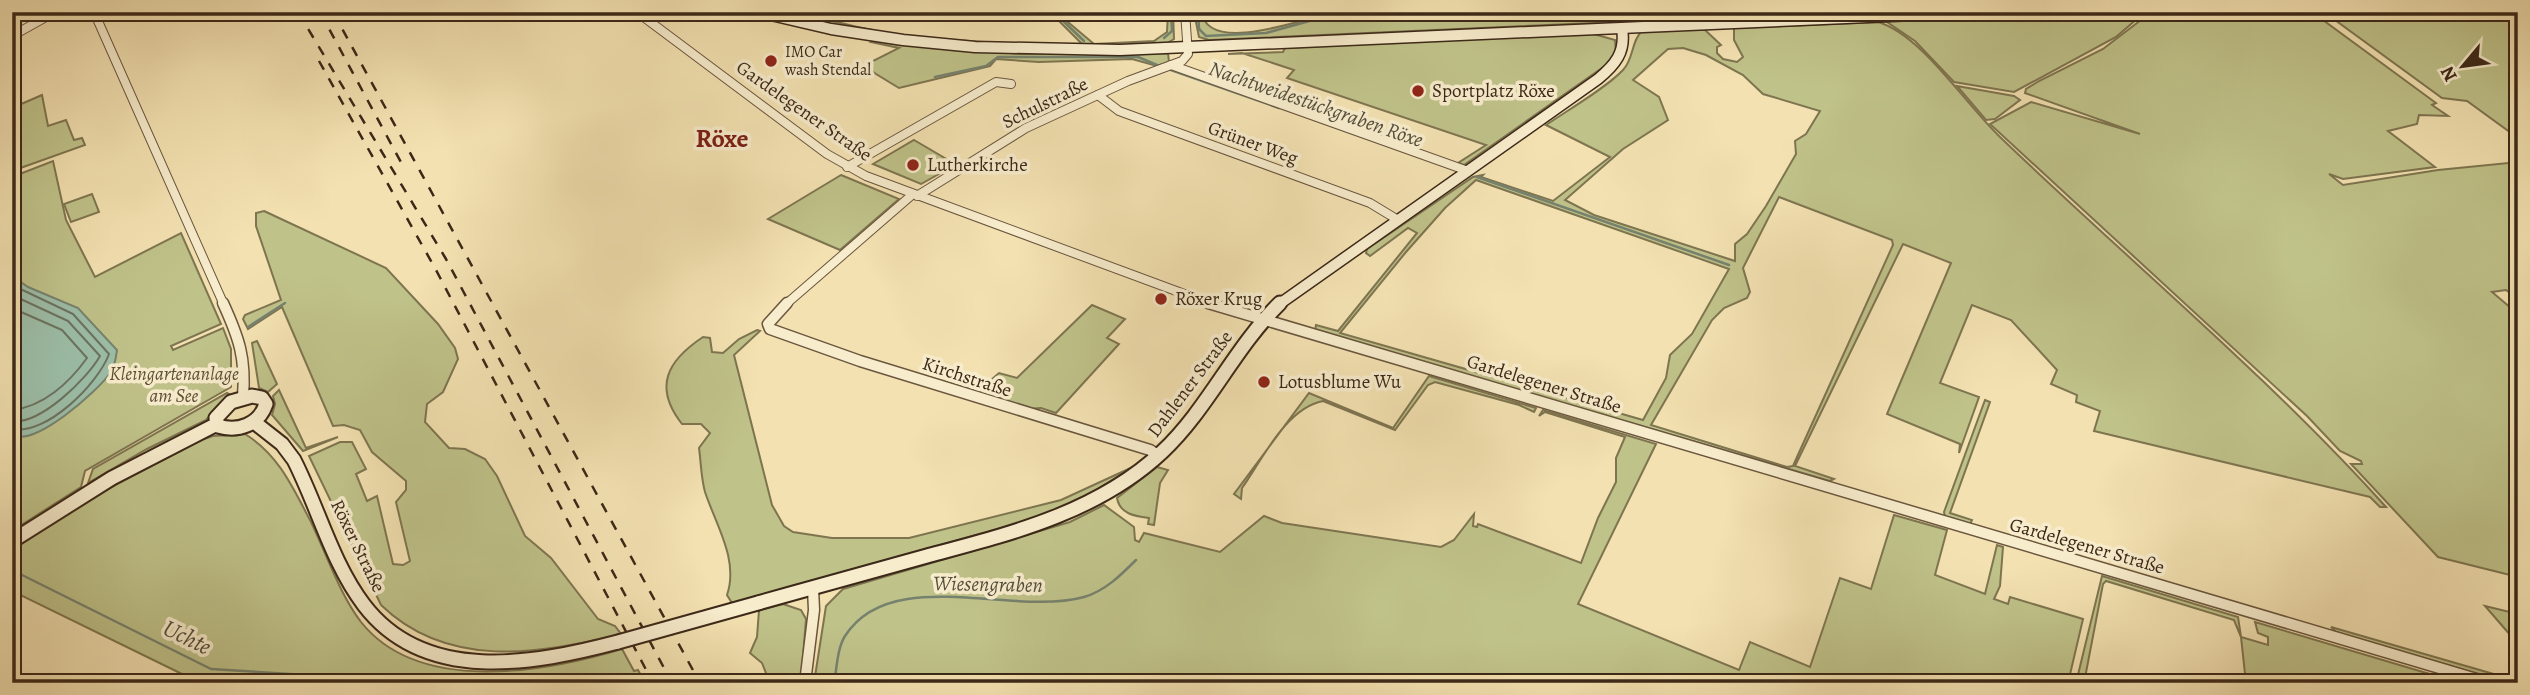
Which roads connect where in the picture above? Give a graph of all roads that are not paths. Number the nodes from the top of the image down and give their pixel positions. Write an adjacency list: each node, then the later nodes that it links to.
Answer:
1 (55, 12): 8 (street)
2 (94, 12): 19 (street)
3 (637, 12): 13 (street, Gardelegener Straße)
4 (758, 12): 9 (street)
5 (1185, 12): 9 (street)
6 (1982, 12): 7 (street)
7 (1622, 29): 9 (street); 14 (street, Dahlener Straße)
8 (12, 36)
9 (1188, 49): 10 (street, Schulstraße)
10 (1171, 65): 12 (street, Schulstraße); 14 (street)
11 (1011, 84): 13 (street)
12 (1098, 95): 15 (street, Schulstraße); 16 (street, Grüner Weg)
13 (847, 167): 15 (street, Gardelegener Straße)
14 (1468, 171): 16 (street, Dahlener Straße)
15 (915, 195): 17 (street, Gardelegener Straße); 18 (street, Schulstraße)
16 (1398, 220): 17 (street, Dahlener Straße)
17 (1263, 321): 22 (street, Dahlener Straße); 27 (street, Gardelegener Straße)
18 (768, 324): 22 (street, Kirchstraße)
19 (243, 397): 20 (street); 21 (street)
20 (254, 422): 21 (street); 25 (street, Röxer Straße)
21 (217, 424): 23 (street)
22 (1159, 456): 24 (street, Dahlener Straße)
23 (12, 541)
24 (813, 588): 25 (street, Dahlener Straße, bridge); 26 (street)
25 (618, 642)
26 (805, 683)
27 (2490, 683)

